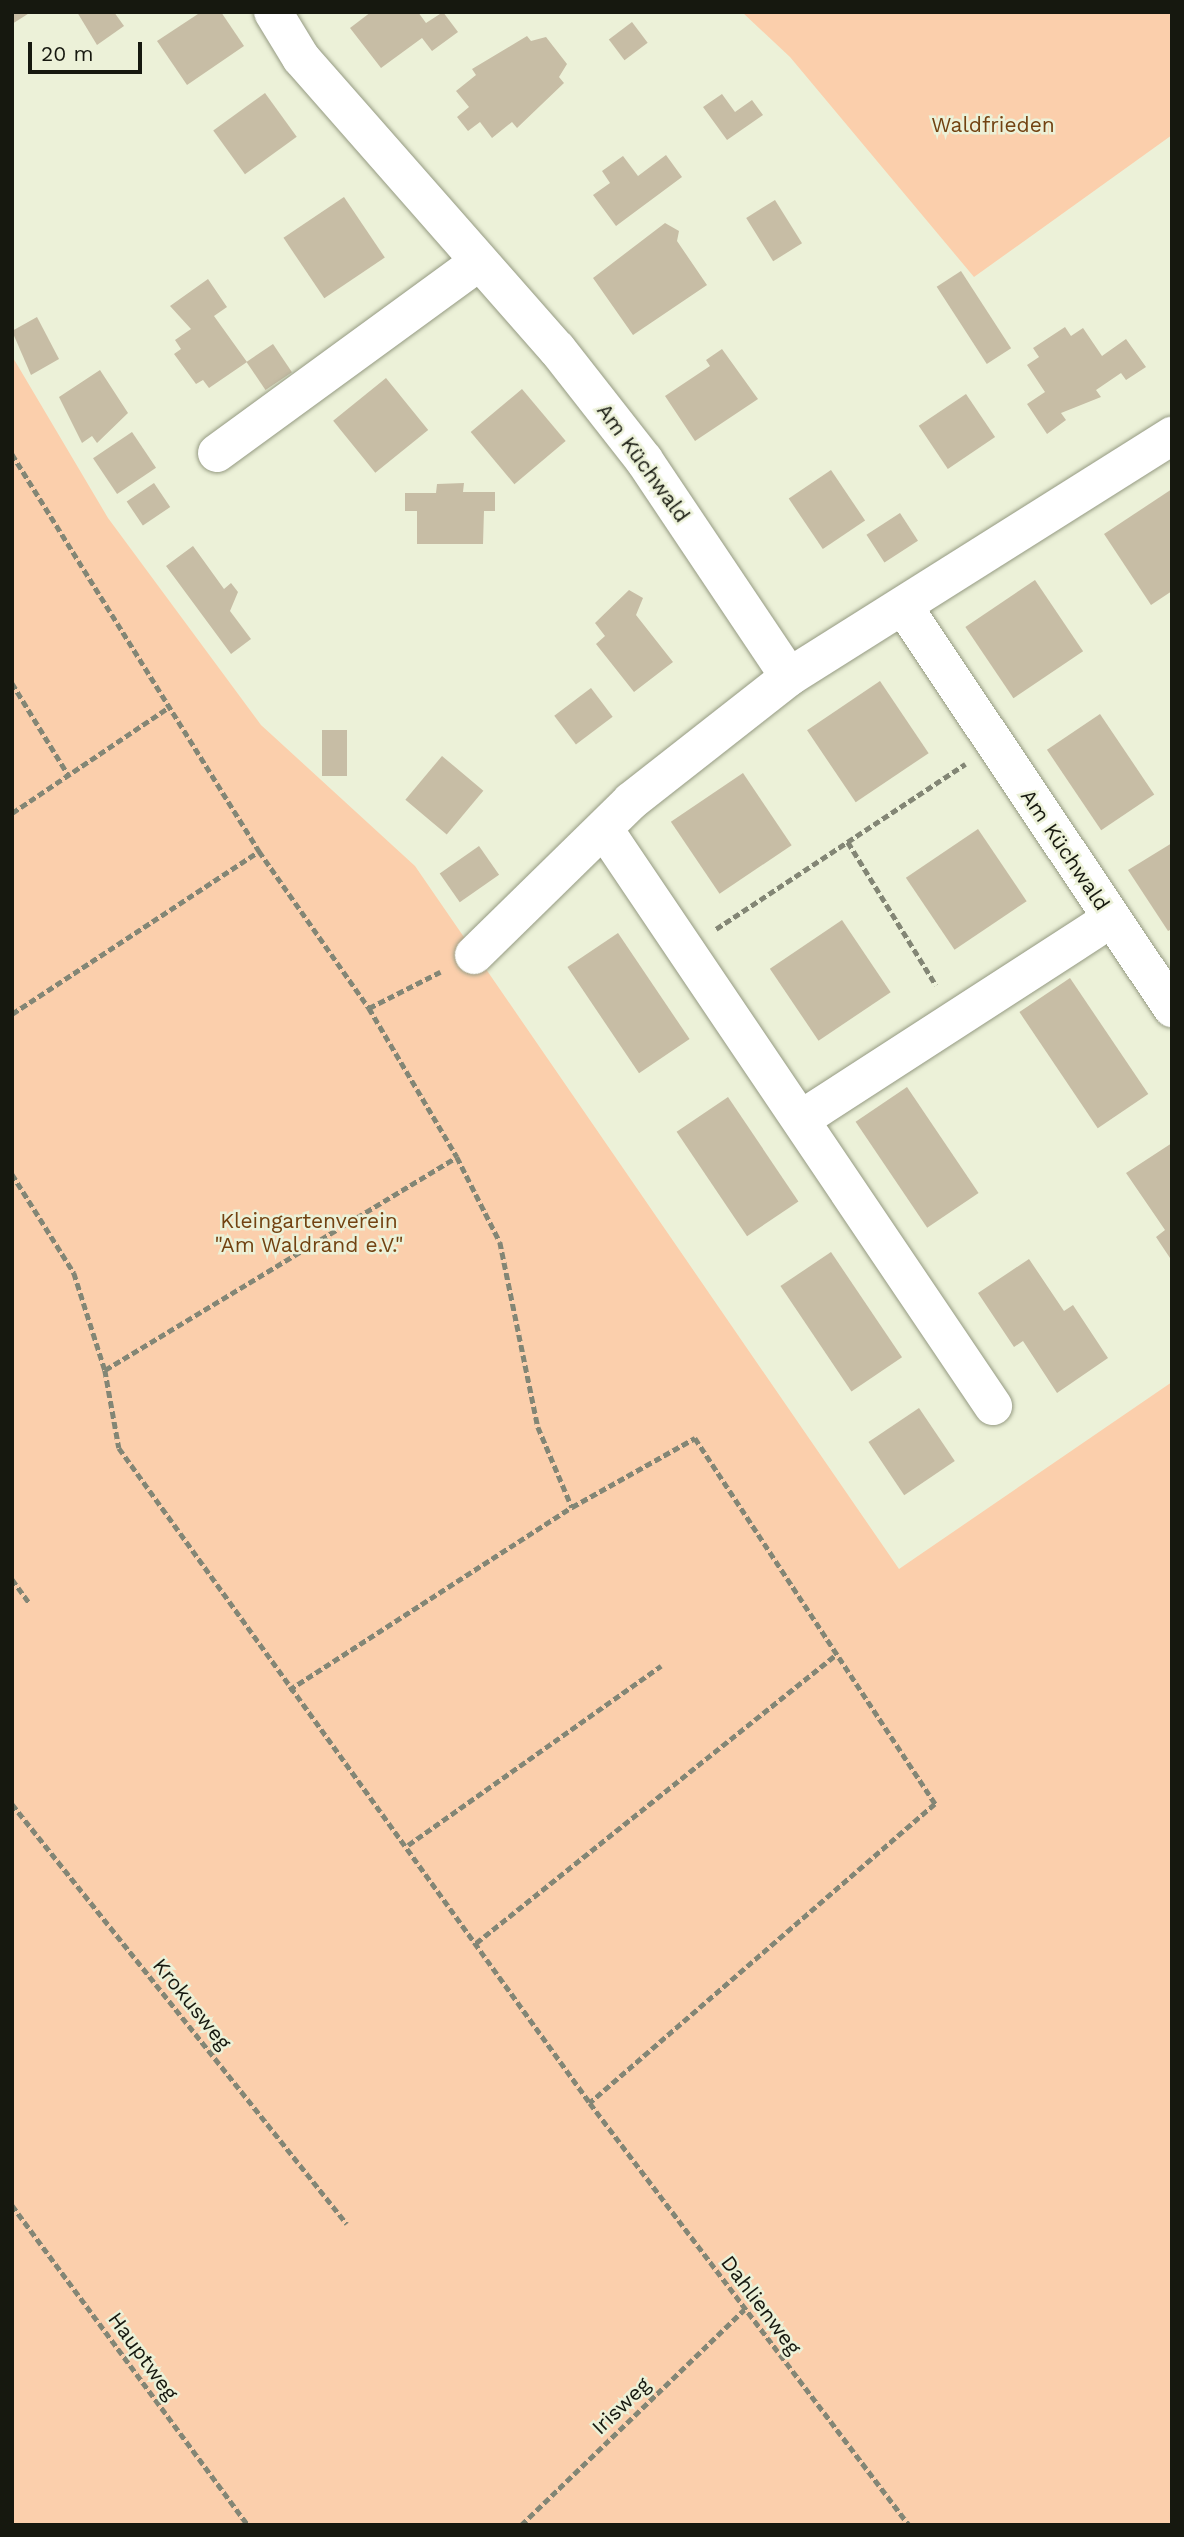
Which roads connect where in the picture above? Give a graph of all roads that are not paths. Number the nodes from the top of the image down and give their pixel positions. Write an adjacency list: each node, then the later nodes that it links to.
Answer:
1 (273, 12): 2 (street, Am Küchwald)
2 (478, 263): 4 (street); 6 (street, Am Küchwald)
3 (1172, 436): 5 (street)
4 (217, 453)
5 (903, 606): 6 (street); 8 (street, Am Küchwald)
6 (789, 677): 7 (street)
7 (604, 829): 9 (street); 12 (street)
8 (1111, 919): 10 (street, Am Küchwald); 12 (street, Am Küchwald)
9 (474, 955)
10 (1160, 967): 11 (street, Am Küchwald)
11 (1172, 1009)
12 (803, 1118): 13 (street)
13 (993, 1406)

